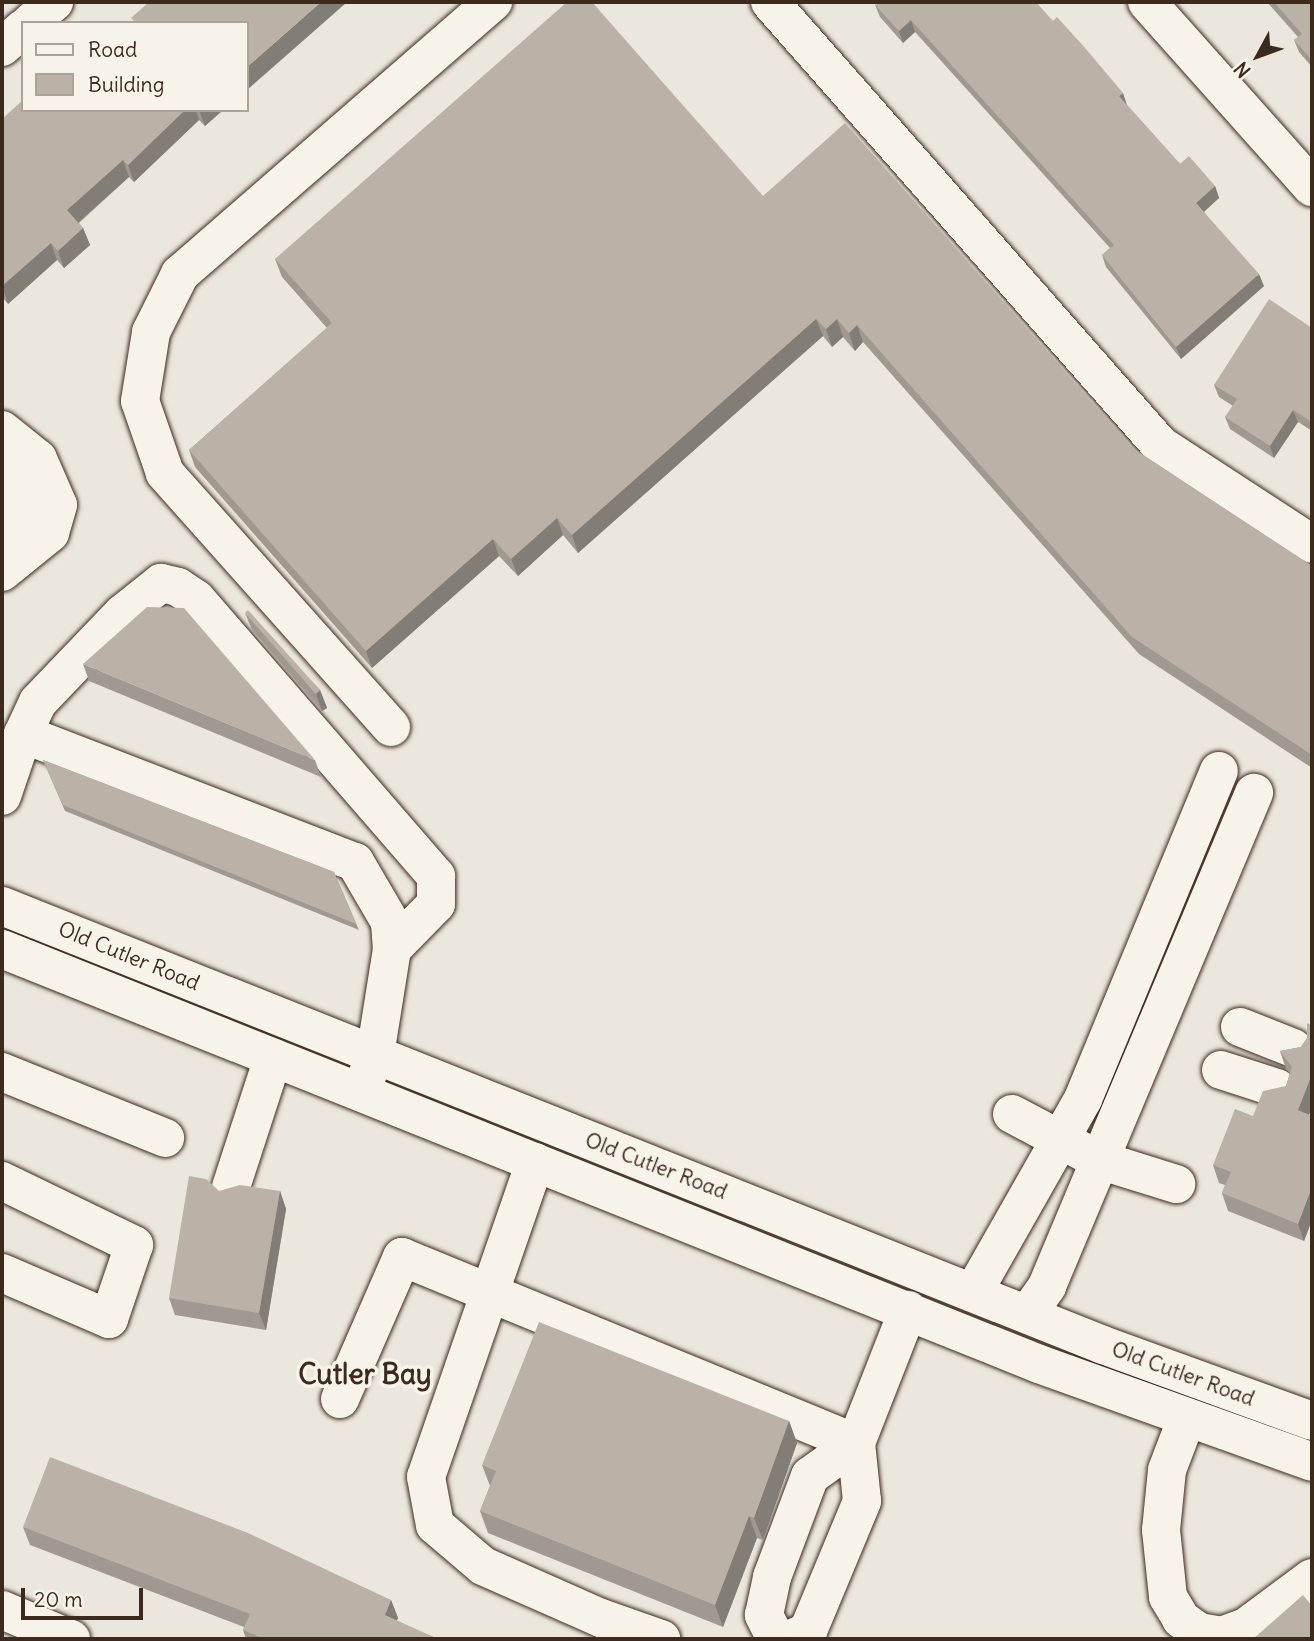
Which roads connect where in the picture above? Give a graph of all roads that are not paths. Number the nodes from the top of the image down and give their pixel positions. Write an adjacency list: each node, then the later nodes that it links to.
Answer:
1 (54, 2): 5 (main road)
2 (493, 2): 14 (main road)
3 (770, 2): 12 (main road)
4 (1147, 2): 8 (main road)
5 (32, 21)
6 (21, 31): 7 (main road)
7 (2, 47)
8 (1312, 187)
9 (2, 430): 13 (main road)
10 (2, 461): 13 (main road)
11 (2, 504): 13 (main road)
12 (1312, 544)
13 (10, 566)
14 (391, 727)
15 (23, 734): 18 (main road); 21 (main road); 21 (main road)
16 (1219, 771): 32 (main road)
17 (1254, 793): 33 (main road)
18 (2, 796)
19 (2, 906): 22 (main road, Old Cutler Road)
20 (2, 949): 25 (main road, Old Cutler Road)
21 (392, 949): 24 (main road)
22 (286, 1018): 24 (main road, Old Cutler Road); 25 (main road)
23 (1230, 1051): 26 (main road)
24 (374, 1055): 28 (main road); 30 (main road, Old Cutler Road)
25 (273, 1058): 28 (main road, Old Cutler Road); 37 (main road)
26 (1285, 1070)
27 (2, 1072): 31 (main road)
28 (360, 1094): 34 (main road, Old Cutler Road)
29 (1012, 1114): 32 (main road)
30 (550, 1125): 34 (main road); 39 (main road, Old Cutler Road)
31 (165, 1138)
32 (1060, 1138): 33 (main road); 39 (main road)
33 (1099, 1160): 36 (main road); 42 (main road)
34 (535, 1162): 40 (main road); 41 (main road, Old Cutler Road)
35 (2, 1181): 38 (main road)
36 (1176, 1184)
37 (231, 1187)
38 (2, 1273)
39 (974, 1291): 42 (main road, Old Cutler Road)
40 (488, 1296): 44 (main road); 47 (main road); 52 (main road)
41 (908, 1310): 43 (main road, Old Cutler Road); 47 (main road)
42 (1029, 1312): 43 (main road); 46 (main road, Old Cutler Road)
43 (948, 1328): 45 (main road, Old Cutler Road)
44 (340, 1399)
45 (1186, 1420): 48 (main road, Old Cutler Road); 49 (main road)
46 (1312, 1421)
47 (856, 1443): 53 (main road); 54 (main road)
48 (1312, 1462)
49 (1312, 1578)
50 (2, 1610): 51 (main road)
51 (71, 1639)
52 (661, 1639)
53 (776, 1639)
54 (791, 1639)

